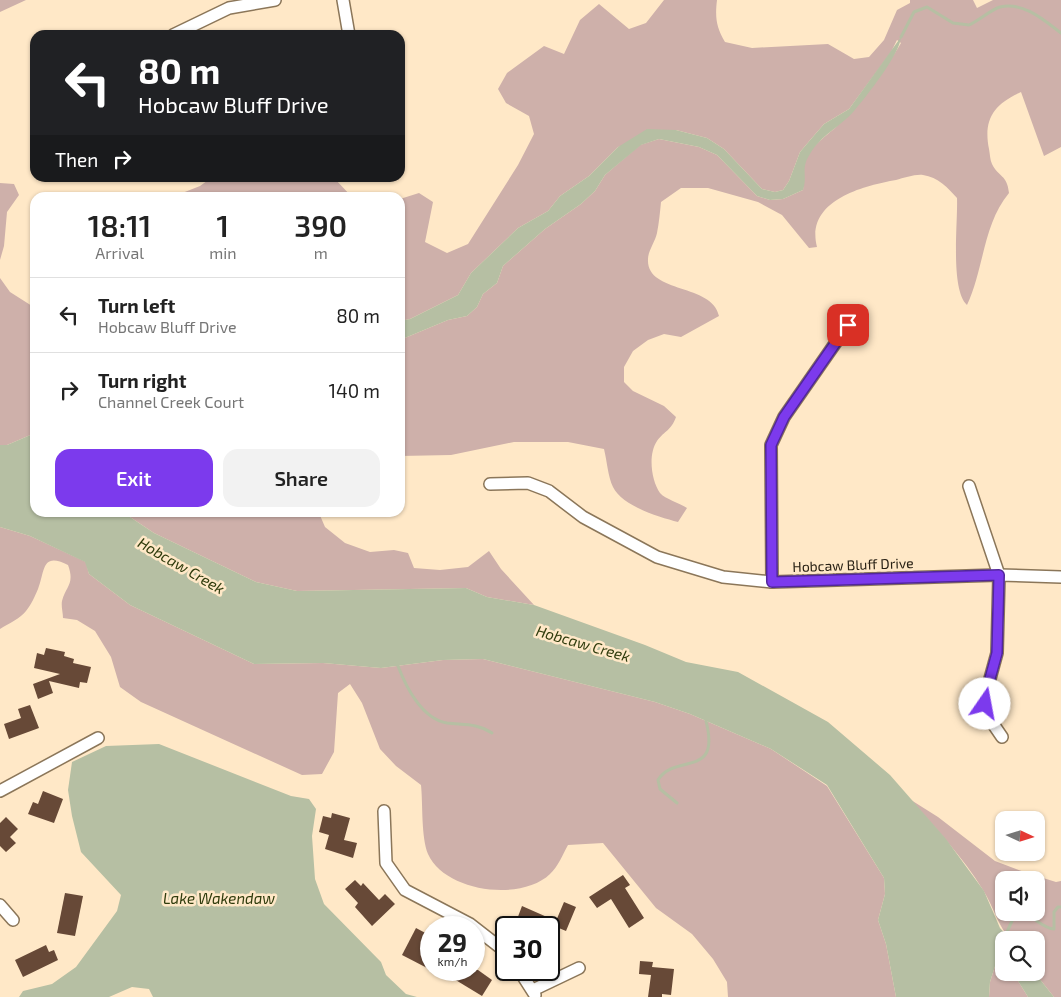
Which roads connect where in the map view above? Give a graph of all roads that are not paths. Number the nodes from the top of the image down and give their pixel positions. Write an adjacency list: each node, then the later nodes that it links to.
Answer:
1 (275, 0): 3 (street)
2 (343, 0): 4 (street)
3 (183, 30)
4 (348, 30)
5 (848, 325): 10 (street)
6 (490, 484): 10 (street, Hobcaw Bluff Drive)
7 (969, 486): 8 (street)
8 (999, 575): 9 (street, Hobcaw Bluff Drive); 10 (street, Hobcaw Bluff Drive); 11 (street)
9 (1061, 577)
10 (772, 582)
11 (1002, 737)
12 (98, 738): 13 (street)
13 (0, 790)
14 (384, 812): 17 (street)
15 (0, 906): 16 (street)
16 (13, 920)
17 (495, 943)
18 (579, 968): 20 (street)
19 (526, 981): 20 (street)
20 (534, 993)

